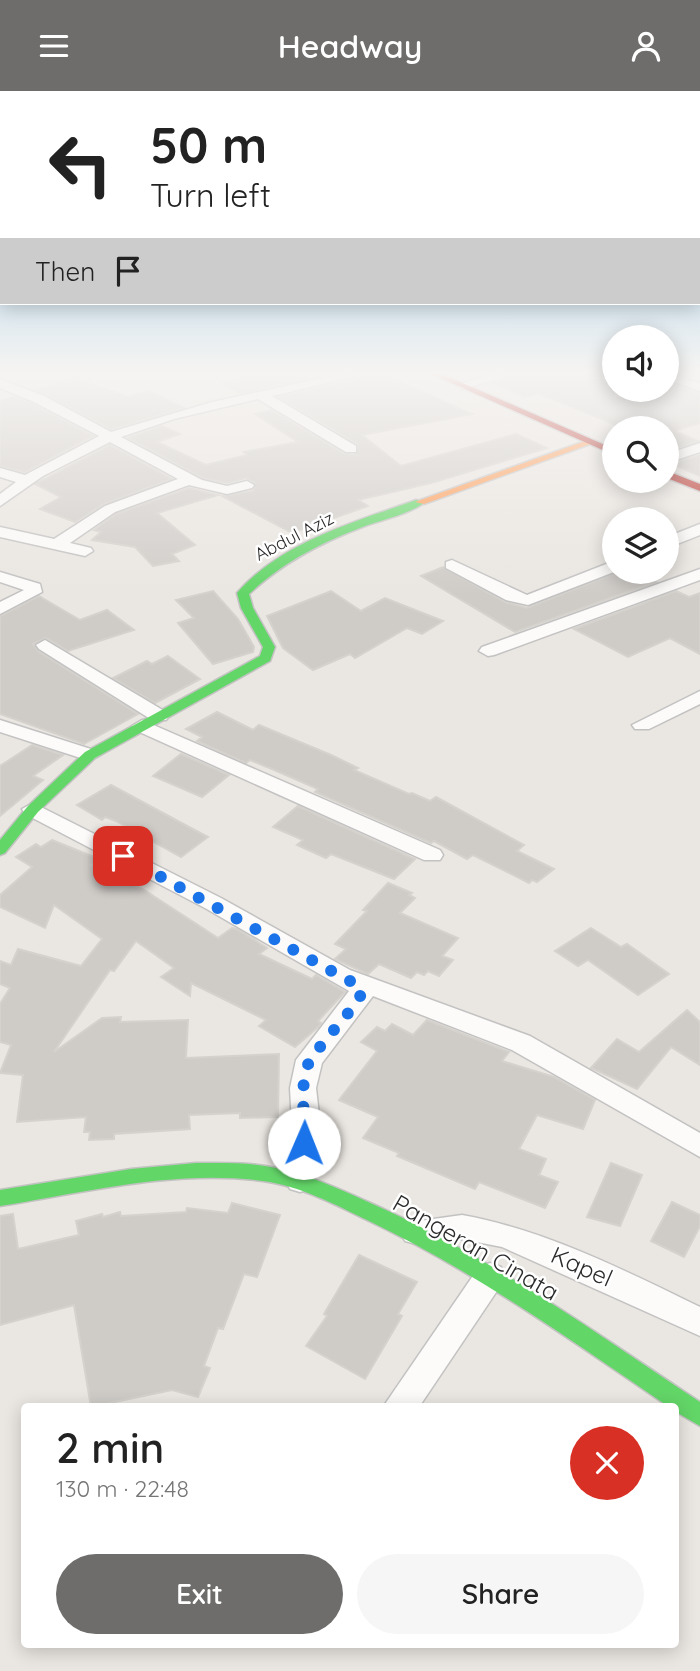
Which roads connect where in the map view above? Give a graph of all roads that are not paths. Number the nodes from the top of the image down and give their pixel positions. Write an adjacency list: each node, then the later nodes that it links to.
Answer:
1 (79, 448): 9 (street)
2 (130, 448): 7 (street)
3 (574, 448): 26 (main road, Abdul Aziz)
4 (698, 448): 5 (street)
5 (679, 455)
6 (0, 472): 9 (street)
7 (190, 479): 10 (street); 16 (street)
8 (679, 479): 11 (main road)
9 (25, 480): 12 (street)
10 (247, 485)
11 (700, 488)
12 (0, 501)
13 (700, 529): 15 (street)
14 (0, 532): 16 (street)
15 (679, 538)
16 (55, 546): 17 (street)
17 (85, 551)
18 (452, 565): 19 (street)
19 (602, 571)
20 (700, 574): 24 (street)
21 (0, 577): 22 (street)
22 (0, 609)
23 (45, 645): 26 (street)
24 (488, 651)
25 (700, 697): 27 (street)
26 (150, 721): 29 (main road, Abdul Aziz); 32 (street)
27 (642, 725)
28 (0, 726): 29 (street)
29 (90, 755): 30 (main road, Abdul Aziz)
30 (33, 809): 31 (main road, Abdul Aziz); 33 (street)
31 (0, 850)
32 (432, 855)
33 (348, 977): 34 (street); 35 (street)
34 (700, 1146)
35 (300, 1181): 36 (main road, Pangeran Cinata); 37 (main road, Pangeran Cinata)
36 (0, 1198)
37 (416, 1232): 38 (main road, Pangeran Cinata); 39 (street, Kapel)
38 (490, 1276): 40 (street); 41 (main road, Pangeran Cinata)
39 (700, 1322)
40 (403, 1403)
41 (700, 1415)

